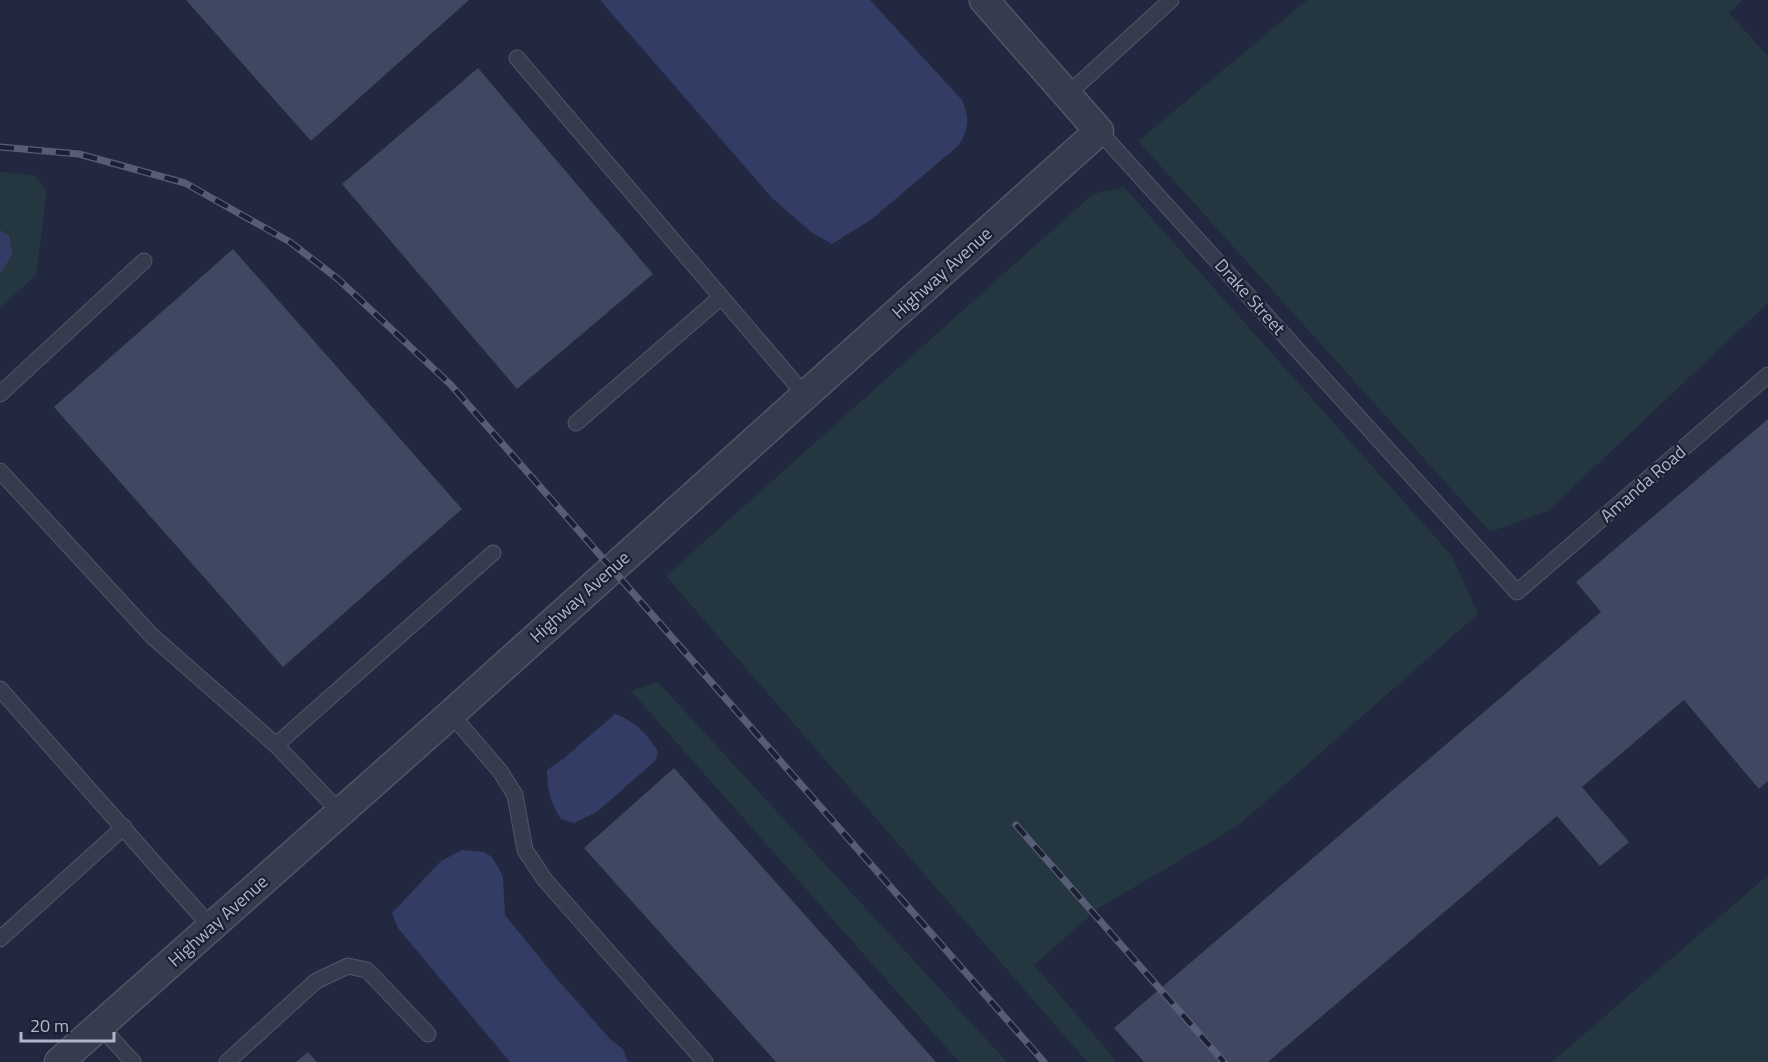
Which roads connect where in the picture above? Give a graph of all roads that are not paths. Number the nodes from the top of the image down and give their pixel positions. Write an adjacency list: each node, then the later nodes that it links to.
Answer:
1 (984, 0): 4 (street, Drake Street)
2 (1171, 0): 4 (lane)
3 (517, 58): 7 (lane)
4 (1067, 95): 5 (street, Drake Street)
5 (1100, 131): 10 (street, Highway Avenue); 14 (lane, Drake Street)
6 (144, 261): 9 (lane)
7 (722, 297): 10 (lane); 11 (lane)
8 (1768, 375): 14 (lane, Amanda Road)
9 (0, 394)
10 (805, 395): 16 (street, Highway Avenue)
11 (576, 423)
12 (0, 471): 17 (lane)
13 (493, 554): 17 (lane)
14 (1517, 592)
15 (0, 689): 19 (lane)
16 (451, 714): 18 (street, Highway Avenue); 27 (lane)
17 (276, 745): 18 (lane)
18 (340, 812): 20 (street, Highway Avenue)
19 (124, 827): 20 (lane); 21 (lane)
20 (211, 927): 22 (street, Highway Avenue)
21 (0, 939)
22 (99, 1026): 24 (street, Highway Avenue); 25 (lane)
23 (428, 1034): 26 (lane)
24 (59, 1062)
25 (133, 1062)
26 (227, 1062)
27 (705, 1062)

